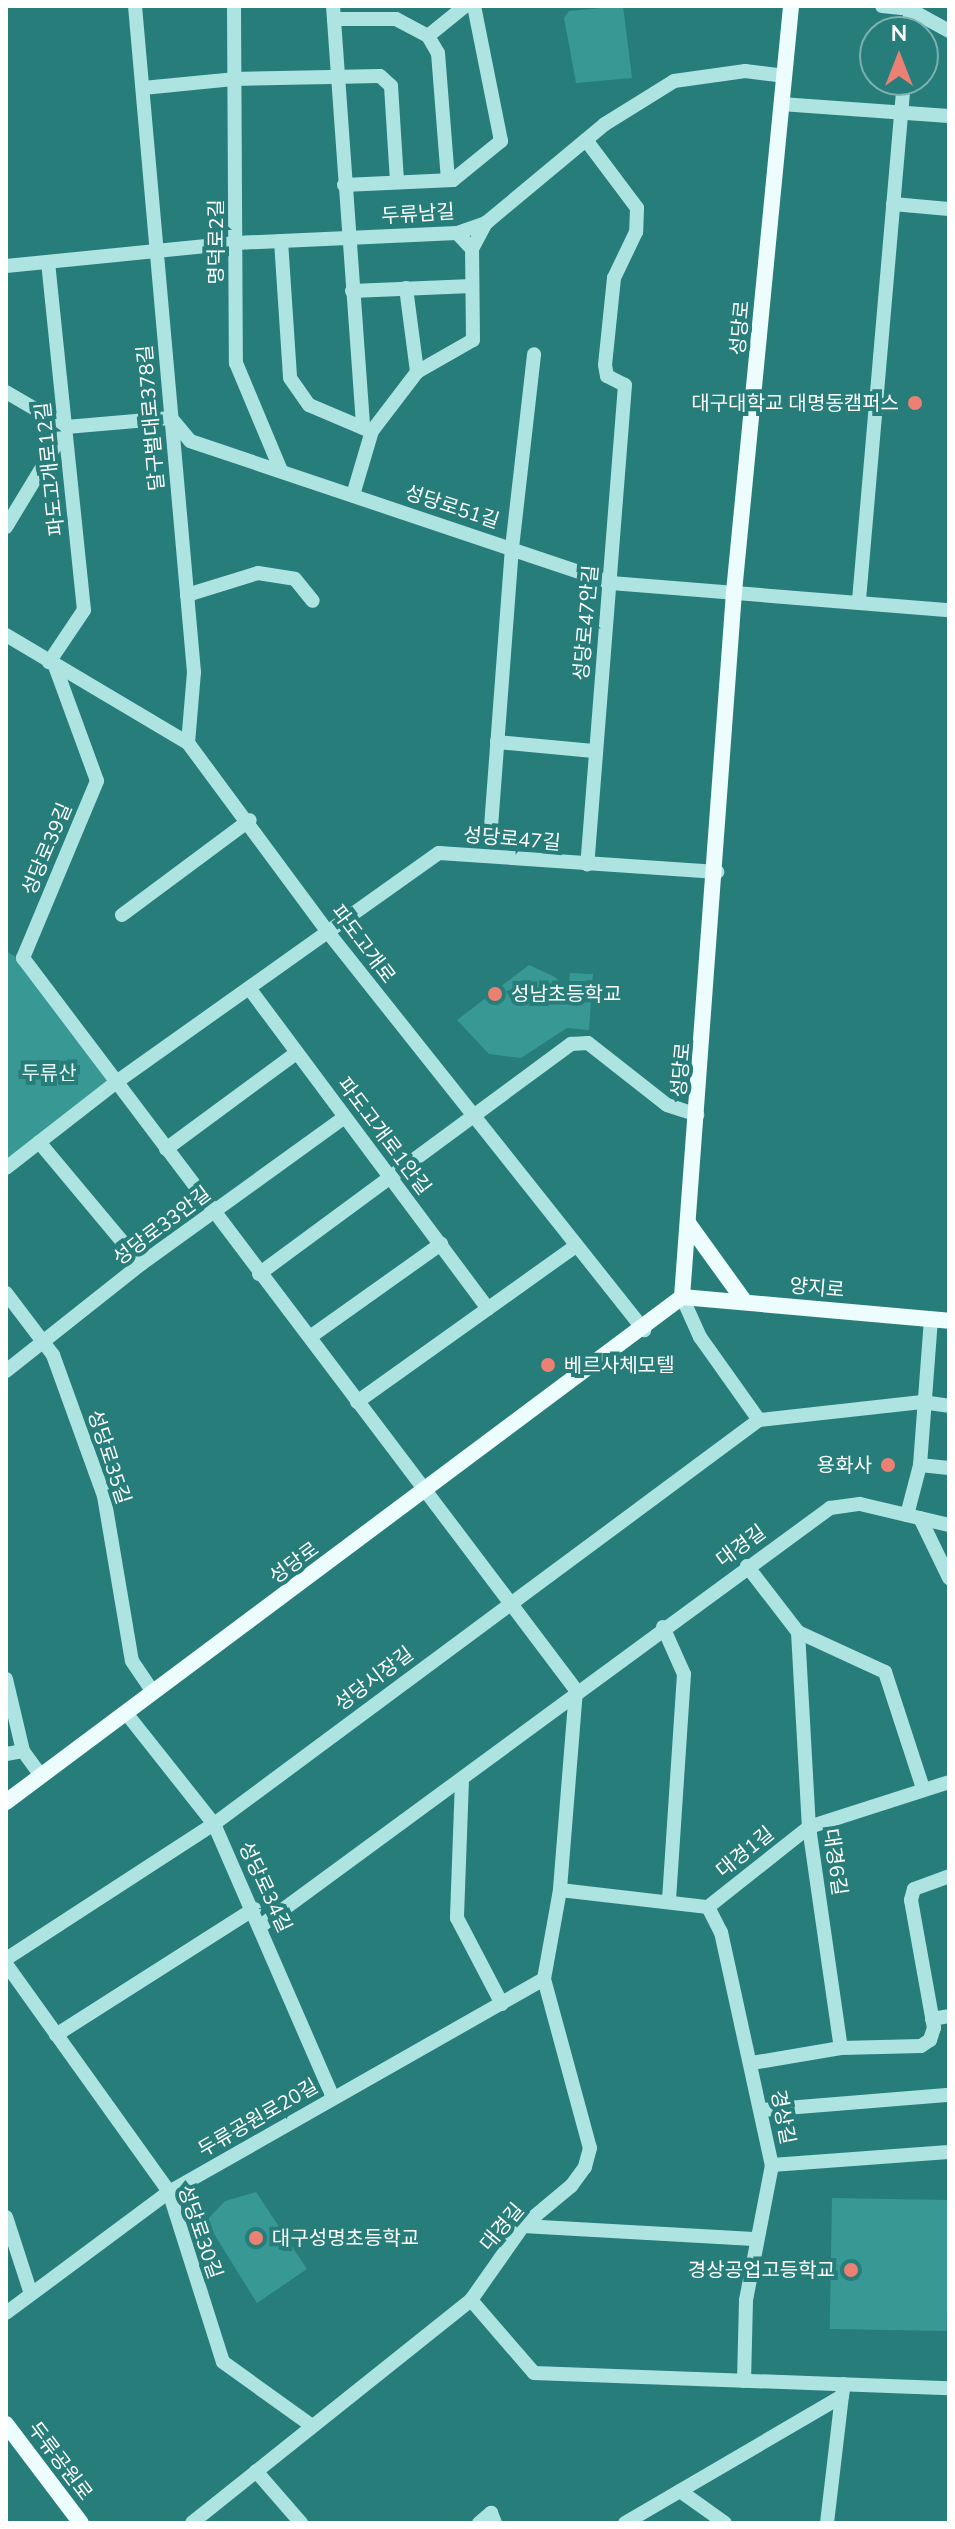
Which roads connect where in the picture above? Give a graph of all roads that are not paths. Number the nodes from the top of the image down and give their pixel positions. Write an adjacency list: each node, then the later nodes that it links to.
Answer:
1 (135, 6): 14 (street, 달구벌대로378길)
2 (234, 6): 13 (street, 명덕로2길)
3 (465, 6): 10 (street)
4 (474, 6): 20 (street)
5 (791, 6): 12 (main road, 성당로)
6 (882, 6): 7 (street)
7 (910, 7): 9 (street)
8 (334, 12): 10 (street); 11 (street)
9 (949, 31)
10 (428, 36): 20 (street)
11 (337, 76): 13 (street); 21 (street); 22 (street)
12 (784, 76): 16 (main road, 성당로); 19 (street, 두류남길)
13 (234, 79): 14 (street); 29 (street, 명덕로2길)
14 (143, 88): 31 (street, 달구벌대로378길)
15 (902, 96): 17 (street)
16 (781, 104): 17 (street); 48 (main road, 성당로)
17 (901, 112): 18 (street); 23 (street)
18 (949, 116)
19 (586, 140): 25 (street, 두류남길); 47 (street, 성당로47안길)
20 (448, 180): 21 (street)
21 (397, 182): 22 (street)
22 (344, 185): 27 (street)
23 (893, 204): 24 (street); 50 (street)
24 (949, 209)
25 (486, 223): 26 (street, 두류남길); 30 (street)
26 (457, 233): 27 (street, 두류남길); 30 (street)
27 (348, 238): 28 (street, 두류남길); 36 (street)
28 (281, 241): 29 (street, 두류남길); 42 (street)
29 (236, 243): 31 (street, 두류남길); 43 (street, 명덕로2길)
30 (472, 249): 34 (street)
31 (157, 251): 32 (street, 두류남길); 40 (street, 달구벌대로378길)
32 (48, 262): 33 (street, 두류남길); 41 (street, 파도고개로12길)
33 (6, 266)
34 (472, 286): 35 (street); 38 (street)
35 (406, 288): 36 (street); 38 (street)
36 (352, 291): 42 (street)
37 (534, 354): 46 (street)
38 (417, 372): 42 (street)
39 (6, 392): 41 (street)
40 (171, 418): 41 (street); 43 (street, 성당로51길); 49 (street, 달구벌대로378길)
41 (66, 427): 45 (street); 54 (street, 파도고개로12길)
42 (367, 430): 44 (street)
43 (280, 468): 44 (street, 성당로51길)
44 (353, 495): 46 (street, 성당로51길)
45 (6, 527)
46 (512, 548): 47 (street, 성당로51길); 55 (street)
47 (611, 583): 48 (street, 성당로51길); 57 (street, 성당로47안길)
48 (734, 592): 50 (street, 성당로51길); 63 (main road, 성당로)
49 (187, 595): 51 (street); 56 (street, 달구벌대로378길)
50 (859, 600): 52 (street, 성당로51길)
51 (313, 601)
52 (949, 610)
53 (6, 635): 54 (street, 파도고개로)
54 (52, 664): 56 (street, 파도고개로); 68 (street, 성당로39길)
55 (497, 742): 57 (street); 59 (street)
56 (188, 743): 58 (street, 파도고개로)
57 (594, 751): 62 (street, 성당로47안길)
58 (250, 820): 64 (street); 65 (street, 파도고개로)
59 (490, 840): 60 (street); 61 (street)
60 (477, 856): 61 (street, 성당로47길); 65 (street, 성당로47길)
61 (503, 857): 62 (street, 성당로47길)
62 (587, 864): 63 (street, 성당로47길)
63 (717, 872): 69 (main road, 성당로)
64 (122, 915)
65 (327, 931): 66 (street, 성당로47길); 71 (street, 파도고개로)
66 (249, 988): 67 (street, 파도고개로1안길); 68 (street, 성당로47길)
67 (295, 1054): 70 (street, 파도고개로1안길); 73 (street)
68 (115, 1083): 72 (street, 성당로47길); 73 (street, 성당로39길)
69 (697, 1115): 71 (street); 77 (main road, 성당로)
70 (345, 1117): 75 (street, 파도고개로1안길); 76 (street, 성당로33안길)
71 (473, 1118): 75 (street); 79 (street, 파도고개로)
72 (39, 1142): 74 (street, 성당로47길); 80 (street)
73 (166, 1149): 76 (street, 성당로39길)
74 (6, 1168)
75 (392, 1179): 78 (street, 파도고개로1안길); 81 (street)
76 (212, 1213): 80 (street, 성당로33안길); 81 (street, 성당로39길)
77 (688, 1223): 83 (main road, 성당로); 84 (main road)
78 (441, 1244): 85 (street, 파도고개로1안길); 89 (street)
79 (574, 1247): 85 (street); 88 (street, 파도고개로)
80 (141, 1264): 90 (street, 성당로33안길)
81 (259, 1274): 89 (street, 성당로39길)
82 (6, 1293): 90 (street, 성당로35길)
83 (682, 1297): 84 (main road, 양지로); 88 (main road, 성당로); 95 (street)
84 (745, 1302): 86 (main road, 양지로)
85 (488, 1309): 92 (street)
86 (931, 1319): 87 (main road, 양지로); 93 (street)
87 (949, 1321)
88 (644, 1330): 98 (main road, 성당로)
89 (310, 1337): 92 (street, 성당로39길)
90 (45, 1342): 91 (street, 성당로33안길); 108 (street, 성당로35길)
91 (6, 1371)
92 (357, 1402): 98 (street, 성당로39길)
93 (922, 1402): 94 (street); 95 (street); 96 (street)
94 (949, 1406)
95 (759, 1420): 103 (street, 성당시장길)
96 (920, 1465): 97 (street); 99 (street)
97 (949, 1468)
98 (427, 1490): 103 (street); 108 (main road, 성당로)
99 (913, 1516): 100 (street, 대경길); 101 (street, 대경길); 102 (street)
100 (949, 1525)
101 (747, 1566): 104 (street, 대경길); 105 (street)
102 (949, 1578)
103 (512, 1602): 107 (street); 117 (street, 성당시장길)
104 (663, 1627): 107 (street, 대경길); 121 (street)
105 (798, 1632): 115 (street); 118 (street, 대경6길)
106 (6, 1679): 110 (street)
107 (576, 1690): 113 (street); 120 (street, 대경길)
108 (153, 1692): 109 (main road, 성당로)
109 (126, 1713): 112 (main road, 성당로); 117 (street, 성당로34길)
110 (23, 1751): 111 (street); 112 (street)
111 (6, 1754)
112 (41, 1776): 116 (main road, 성당로)
113 (462, 1780): 124 (street); 127 (street)
114 (949, 1782): 115 (street, 대경1길)
115 (923, 1788): 118 (street, 대경1길)
116 (6, 1802)
117 (214, 1824): 123 (street, 성당로34길); 125 (street, 성당시장길)
118 (809, 1827): 122 (street, 대경1길); 131 (street, 대경6길)
119 (949, 1876): 129 (street)
120 (560, 1890): 121 (street); 126 (street, 대경길)
121 (669, 1901): 122 (street)
122 (708, 1907): 132 (street, 경상길)
123 (254, 1909): 124 (street, 성당로34길); 130 (street)
124 (262, 1925): 134 (street, 성당로34길)
125 (6, 1962): 130 (street, 성당로30길)
126 (544, 1979): 127 (street, 두류공원로20길); 140 (street, 대경길)
127 (502, 2004): 134 (street, 두류공원로20길)
128 (949, 2016): 129 (street)
129 (932, 2019): 131 (street)
130 (56, 2035): 138 (street, 성당로30길)
131 (841, 2048): 132 (street)
132 (752, 2063): 135 (street, 경상길)
133 (949, 2095): 135 (street)
134 (333, 2098): 138 (street, 두류공원로20길)
135 (761, 2110): 137 (street, 경상길)
136 (949, 2152): 137 (street, 경상길)
137 (772, 2165): 141 (street)
138 (169, 2192): 142 (street, 두류공원로20길); 149 (street, 성당로30길)
139 (6, 2217): 142 (street)
140 (523, 2226): 141 (street); 143 (street, 대경길)
141 (754, 2239): 145 (street)
142 (31, 2294): 144 (street, 두류공원로20길)
143 (471, 2300): 145 (street); 149 (street, 대경길)
144 (6, 2313)
145 (744, 2381): 147 (street)
146 (949, 2388): 147 (street)
147 (843, 2390): 151 (street); 159 (street)
148 (6, 2424): 152 (main road, 두류공원로)
149 (312, 2426): 150 (street, 대경길)
150 (256, 2471): 153 (street, 대경길); 154 (street)
151 (680, 2491): 157 (street); 158 (street)
152 (81, 2523)
153 (192, 2523)
154 (301, 2523)
155 (479, 2523): 156 (street)
156 (495, 2523)
157 (625, 2523)
158 (725, 2523)
159 (827, 2523)

